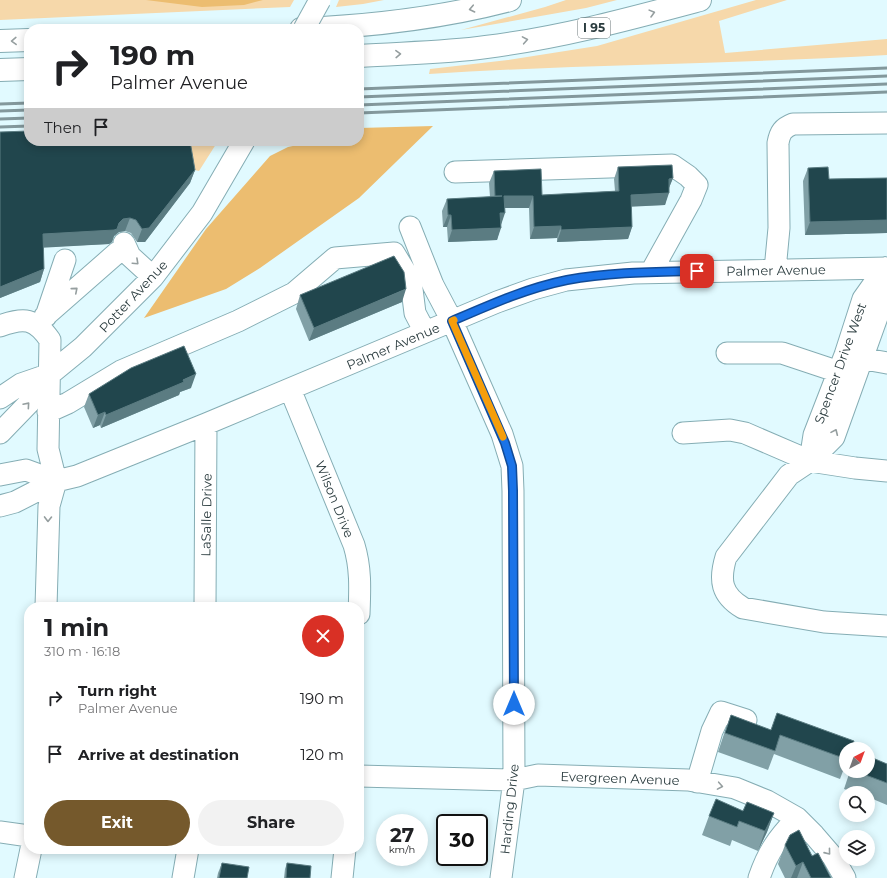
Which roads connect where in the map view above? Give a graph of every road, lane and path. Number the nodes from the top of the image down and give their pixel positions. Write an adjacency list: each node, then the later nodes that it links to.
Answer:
1 (320, 0): 4 (street, bridge)
2 (510, 0): 5 (highway, one-way to 5)
3 (700, 0): 8 (highway, I 95, one-way to 3)
4 (306, 24)
5 (364, 25)
6 (24, 40): 7 (highway, one-way to 7)
7 (0, 41)
8 (364, 56)
9 (24, 69): 10 (highway)
10 (0, 70)
11 (887, 123): 17 (street)
12 (241, 146): 19 (street, Potter Avenue)
13 (455, 172): 18 (street)
14 (410, 227): 20 (street, Harding Drive)
15 (65, 260): 21 (street)
16 (886, 268): 17 (street, Palmer Avenue); 25 (street, Spencer Drive West)
17 (776, 270): 18 (street, Palmer Avenue)
18 (651, 272): 20 (street, Palmer Avenue)
19 (153, 277): 21 (street, one-way to 19); 27 (street, Potter Avenue)
20 (452, 321): 23 (street, Palmer Avenue); 45 (street, Harding Drive)
21 (44, 322): 22 (street); 27 (street)
22 (0, 326)
23 (425, 332): 28 (street, Palmer Avenue); 30 (street)
24 (727, 353): 25 (street)
25 (849, 362): 26 (street); 34 (street, Spencer Drive West)
26 (887, 362)
27 (50, 374): 29 (street); 30 (street); 32 (street, Potter Avenue, one-way to 27)
28 (290, 389): 31 (street, Palmer Avenue); 41 (street, Wilson Drive)
29 (0, 398)
30 (48, 412): 37 (street)
31 (206, 424): 37 (street, Palmer Avenue); 40 (street, LaSalle Drive)
32 (0, 433)
33 (683, 433): 34 (street)
34 (810, 461): 35 (street); 42 (street, Spencer Drive West)
35 (887, 471)
36 (0, 475): 37 (street)
37 (56, 481): 38 (street, Palmer Avenue); 39 (street, one-way to 39)
38 (0, 506)
39 (46, 602)
40 (205, 602)
41 (359, 602)
42 (887, 626)
43 (746, 720): 46 (street)
44 (364, 776): 45 (street, Evergreen Avenue)
45 (514, 780): 46 (street, Evergreen Avenue); 56 (street, Harding Drive)
46 (697, 782): 47 (street, Evergreen Avenue, one-way to 47)
47 (796, 818): 57 (street); 58 (street, Evergreen Avenue, one-way to 58)
48 (0, 832): 49 (street)
49 (24, 835)
50 (30, 854): 53 (street)
51 (187, 854): 54 (street)
52 (344, 854): 55 (street)
53 (25, 878)
54 (182, 878)
55 (342, 878)
56 (501, 878)
57 (759, 878)
58 (845, 878)

